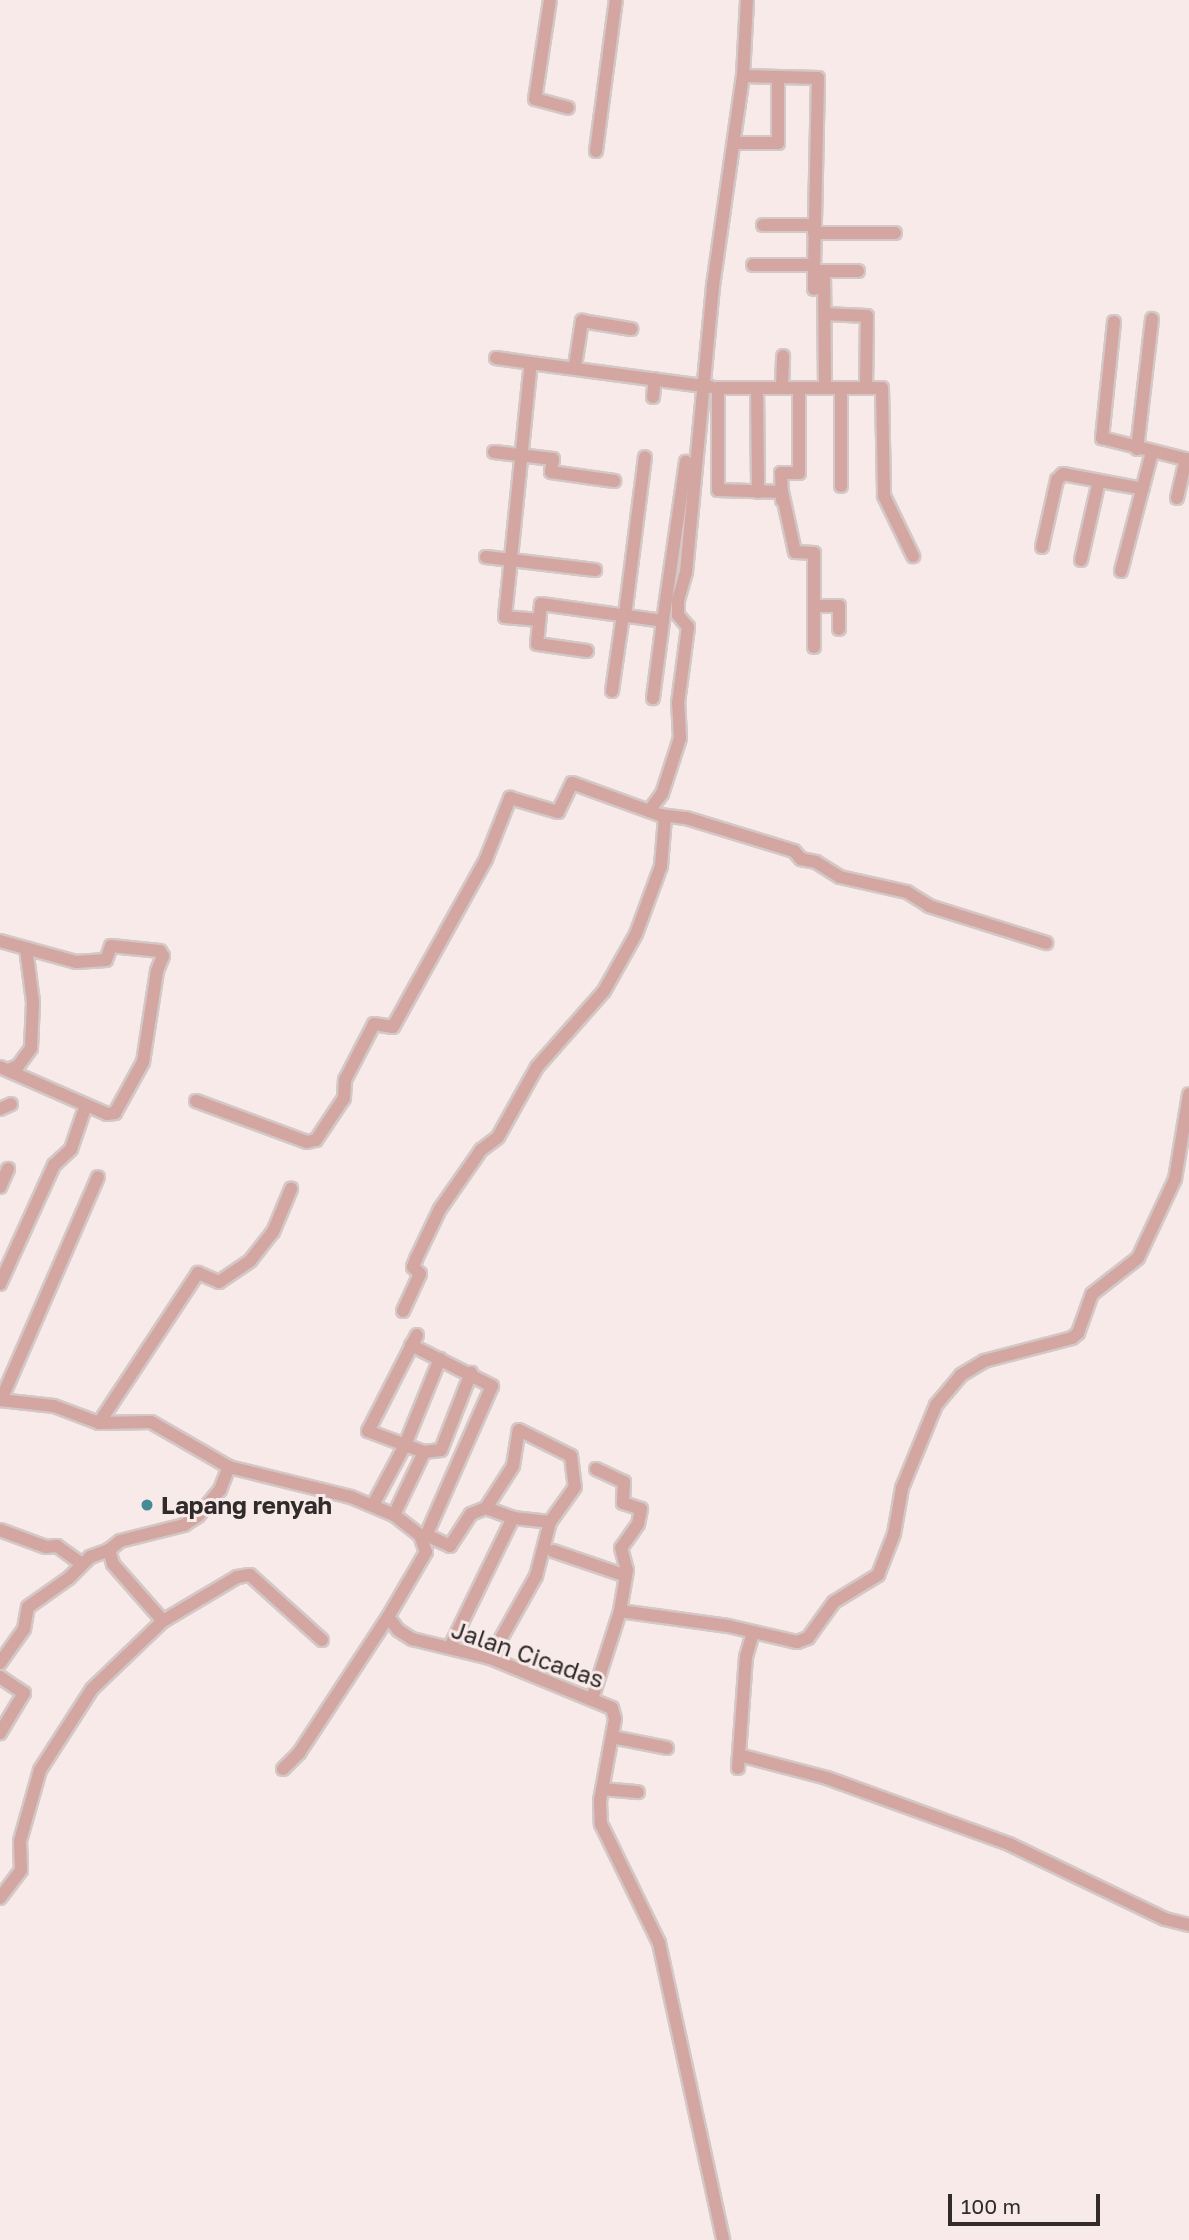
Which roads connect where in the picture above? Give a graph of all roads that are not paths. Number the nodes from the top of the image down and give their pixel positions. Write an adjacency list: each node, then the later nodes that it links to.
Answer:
1 (550, 0): 6 (street)
2 (616, 0): 8 (street)
3 (747, 0): 4 (street)
4 (743, 76): 5 (street); 26 (street)
5 (778, 77): 7 (street); 10 (street)
6 (568, 108)
7 (738, 144)
8 (596, 151)
9 (763, 225): 10 (street)
10 (815, 229): 11 (street); 13 (street)
11 (895, 233)
12 (753, 265): 13 (street)
13 (817, 269): 14 (street); 15 (street); 16 (street)
14 (858, 271)
15 (814, 289)
16 (825, 314): 30 (street); 32 (street)
17 (1152, 319): 35 (street)
18 (1114, 322): 35 (street)
19 (631, 329): 24 (street)
20 (713, 329): 26 (street)
21 (783, 356): 28 (street)
22 (496, 358): 23 (street)
23 (531, 363): 24 (street); 38 (street)
24 (575, 366): 25 (street)
25 (655, 379): 26 (street); 33 (street)
26 (706, 387): 27 (street); 34 (street); 46 (street); 65 (street)
27 (757, 388): 28 (street); 46 (street)
28 (782, 388): 29 (street)
29 (799, 388): 30 (street); 47 (street)
30 (825, 388): 31 (street)
31 (841, 388): 32 (street); 44 (street)
32 (866, 388): 50 (street)
33 (653, 397)
34 (693, 405)
35 (1137, 449): 37 (street)
36 (494, 452): 38 (street)
37 (1152, 452): 40 (street); 45 (street)
38 (522, 456): 42 (street); 52 (street)
39 (645, 457): 57 (street)
40 (1187, 460): 48 (street)
41 (686, 462): 59 (street)
42 (614, 481)
43 (1099, 481): 45 (street); 49 (street); 53 (street)
44 (841, 486)
45 (1143, 489): 55 (street)
46 (758, 492): 47 (street)
47 (782, 492): 56 (street)
48 (1177, 498)
49 (1042, 547)
50 (913, 556)
51 (486, 557): 52 (street)
52 (511, 560): 54 (street); 58 (street)
53 (1081, 560)
54 (595, 570)
55 (1121, 571)
56 (814, 606): 60 (street); 61 (street)
57 (624, 615): 58 (street); 59 (street); 63 (street)
58 (539, 620): 62 (street)
59 (663, 621): 64 (street)
60 (839, 629)
61 (814, 647)
62 (587, 651)
63 (612, 691)
64 (653, 698)
65 (649, 811): 66 (street); 72 (street)
66 (665, 817): 68 (street); 79 (street)
67 (0, 941): 69 (street)
68 (1046, 943)
69 (26, 948): 70 (street); 73 (street)
70 (4, 1069): 73 (street)
71 (1189, 1094): 102 (street)
72 (196, 1101)
73 (86, 1105): 78 (street)
74 (8, 1169): 76 (street)
75 (98, 1177): 82 (street)
76 (0, 1187)
77 (291, 1189): 83 (street)
78 (0, 1284)
79 (403, 1311)
80 (440, 1360): 81 (street); 84 (street); 84 (street)
81 (471, 1373): 85 (street); 94 (street)
82 (0, 1400): 83 (street)
83 (99, 1423): 86 (street)
84 (405, 1445): 85 (street); 88 (street)
85 (424, 1452): 90 (street)
86 (229, 1467): 88 (street); 95 (street)
87 (596, 1469): 98 (street)
88 (373, 1505): 90 (street)
89 (486, 1508): 91 (street); 92 (street); 94 (street)
90 (394, 1515): 94 (street)
91 (513, 1518): 92 (street); 104 (street)
92 (550, 1522): 105 (street)
93 (0, 1530): 97 (street)
94 (426, 1538): 100 (street)
95 (109, 1550): 97 (street); 101 (street)
96 (552, 1550): 98 (street)
97 (82, 1564): 106 (street)
98 (626, 1576): 99 (street)
99 (620, 1611): 102 (street); 108 (street)
100 (388, 1617): 104 (street, Jalan Cicadas); 112 (street)
101 (163, 1621): 103 (street); 115 (street)
102 (753, 1632): 116 (street)
103 (322, 1640)
104 (450, 1647): 105 (street, Jalan Cicadas)
105 (490, 1658): 108 (street, Jalan Cicadas)
106 (0, 1664)
107 (0, 1677): 109 (street)
108 (592, 1699): 110 (street, Jalan Cicadas)
109 (0, 1733)
110 (612, 1737): 111 (street); 113 (street, Jalan Cicadas)
111 (667, 1748)
112 (283, 1769)
113 (602, 1789): 114 (street); 117 (street, Jalan Cicadas)
114 (638, 1792)
115 (0, 1898)
116 (1189, 1925)
117 (723, 2240)

